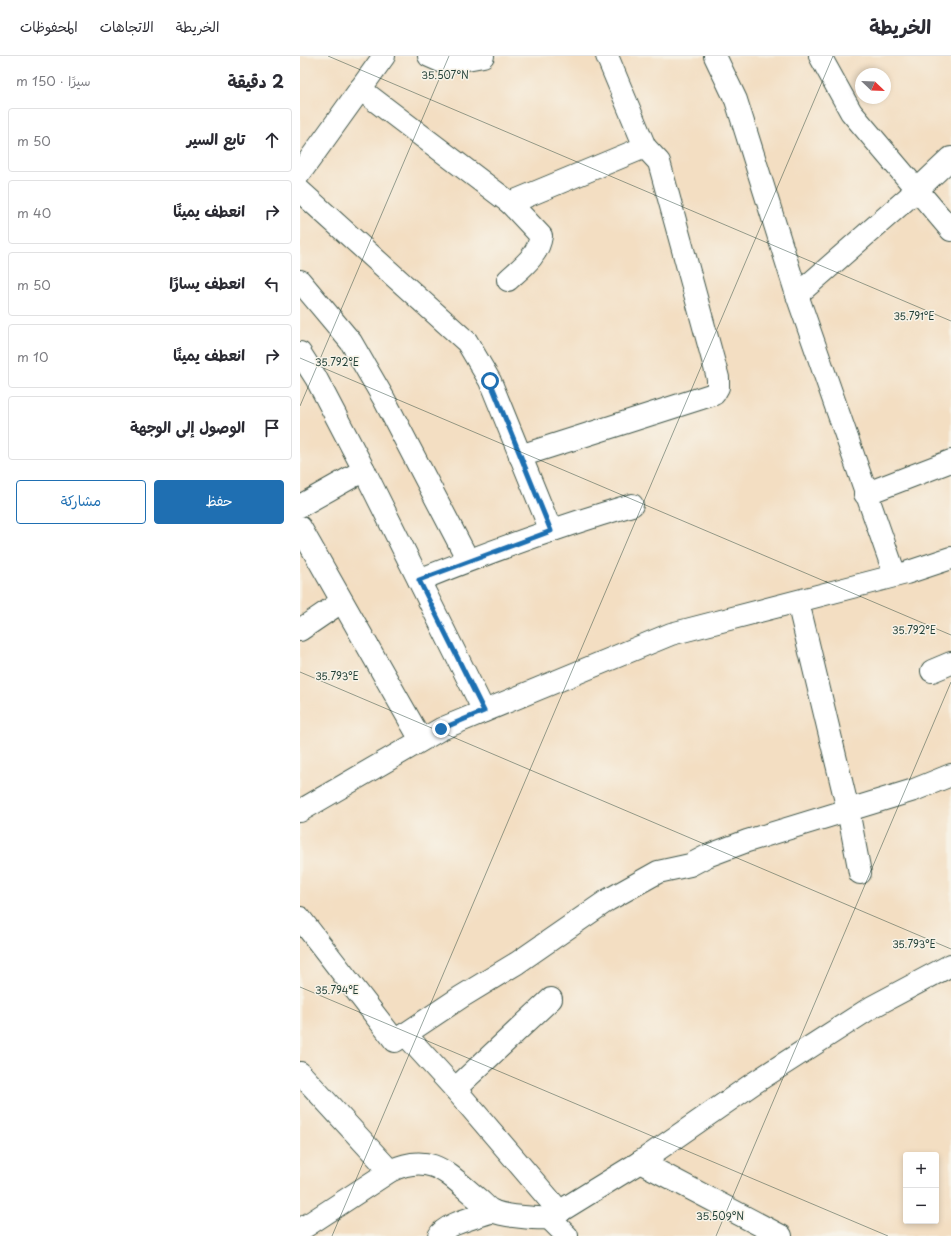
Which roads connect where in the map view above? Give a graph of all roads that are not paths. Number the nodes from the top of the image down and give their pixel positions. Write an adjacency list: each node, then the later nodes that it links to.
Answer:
1 (384, 56): 7 (street)
2 (429, 56): 3 (street)
3 (483, 56)
4 (607, 56): 8 (street)
5 (716, 56): 17 (street)
6 (820, 56): 11 (street)
7 (360, 89): 10 (street); 13 (street)
8 (645, 147): 13 (street); 19 (street)
9 (951, 158): 11 (street)
10 (300, 173)
11 (917, 190): 14 (street); 17 (street)
12 (300, 191): 19 (street)
13 (510, 203): 15 (street)
14 (951, 230)
15 (508, 280)
16 (300, 281): 28 (street)
17 (797, 295): 22 (street)
18 (300, 353): 21 (street)
19 (520, 456): 26 (street)
20 (951, 461): 22 (street)
21 (364, 470): 24 (street); 30 (street)
22 (865, 494): 29 (street)
23 (632, 505): 26 (street)
24 (300, 506)
25 (300, 528): 31 (street)
26 (551, 531): 28 (street)
27 (951, 558): 29 (street)
28 (468, 560): 30 (street)
29 (895, 575): 32 (street)
30 (419, 580): 34 (street)
31 (341, 602): 33 (street); 35 (street)
32 (798, 602): 34 (street); 37 (street)
33 (300, 630)
34 (484, 711): 35 (street)
35 (421, 740): 38 (street)
36 (951, 776): 37 (street)
37 (848, 810): 39 (street); 43 (street)
38 (300, 811)
39 (860, 873)
40 (300, 918): 43 (street)
41 (951, 965): 46 (street)
42 (551, 999): 45 (street)
43 (405, 1034): 45 (street)
44 (300, 1073): 47 (street)
45 (455, 1089): 49 (street)
46 (640, 1162): 49 (street); 53 (street)
47 (390, 1171): 48 (street); 50 (street)
48 (493, 1211): 49 (street); 51 (street)
49 (555, 1215): 52 (street)
50 (300, 1230)
51 (438, 1236)
52 (567, 1236)
53 (781, 1236)

